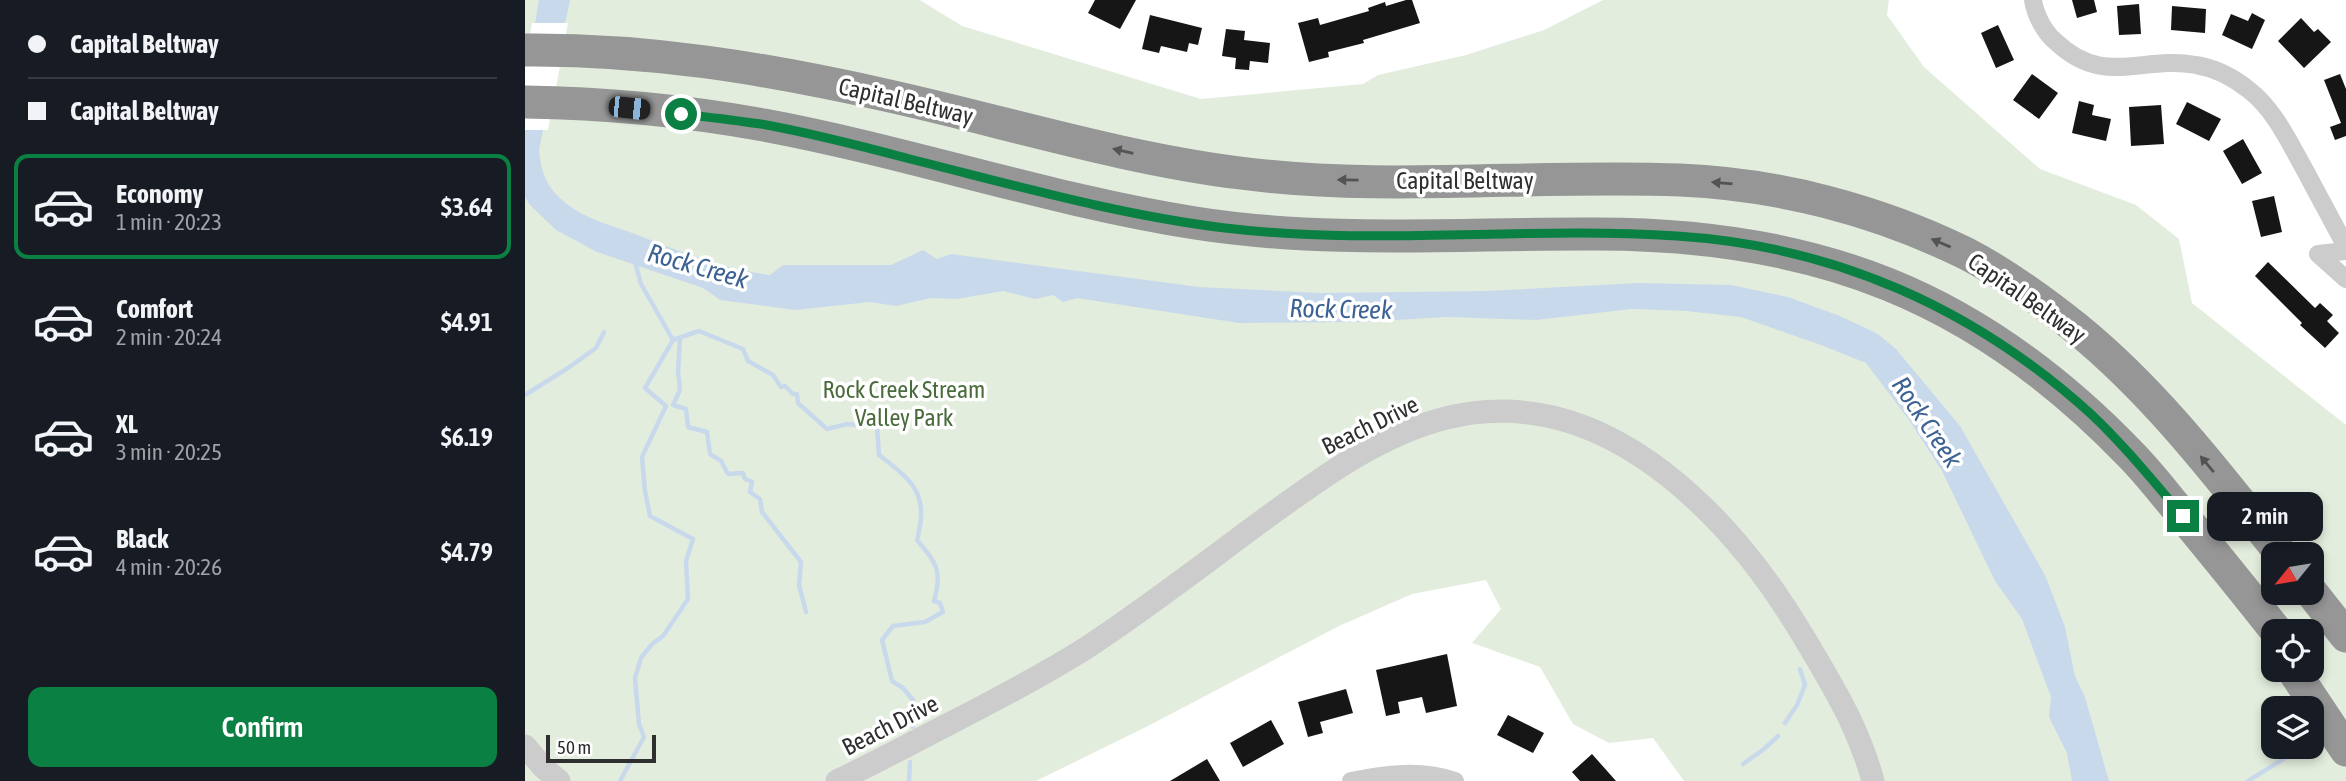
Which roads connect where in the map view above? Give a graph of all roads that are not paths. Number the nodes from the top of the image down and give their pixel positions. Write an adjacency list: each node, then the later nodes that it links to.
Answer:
1 (2033, 0): 4 (street)
2 (525, 50): 6 (highway, Capital Beltway, one-way to 2)
3 (525, 102): 7 (highway)
4 (2346, 249): 5 (street)
5 (2346, 279)
6 (2270, 542)
7 (2215, 554): 9 (highway); 10 (highway)
8 (2322, 606): 11 (highway)
9 (2267, 619)
10 (2261, 623)
11 (2346, 636)
12 (2301, 682): 16 (highway)
13 (2318, 682): 14 (highway)
14 (2346, 718)
15 (525, 746): 17 (street)
16 (2346, 750)
17 (559, 781)
18 (837, 781): 21 (street, Beach Drive)
19 (1351, 781): 20 (street)
20 (1455, 781)
21 (1873, 781)

